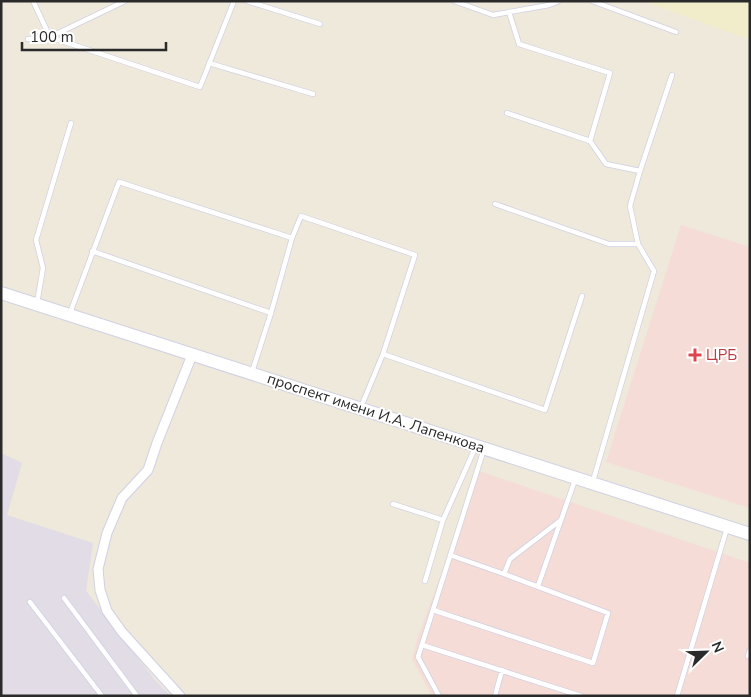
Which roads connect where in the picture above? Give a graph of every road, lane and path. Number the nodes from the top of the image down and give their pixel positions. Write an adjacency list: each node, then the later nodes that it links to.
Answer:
1 (33, 1): 11 (lane)
2 (125, 1): 11 (lane)
3 (234, 1): 13 (lane)
4 (247, 1): 9 (lane)
5 (454, 1): 8 (lane)
6 (559, 1): 8 (lane)
7 (592, 1): 10 (lane)
8 (509, 12): 18 (lane)
9 (320, 24)
10 (676, 32)
11 (50, 37): 12 (lane); 13 (lane)
12 (28, 39)
13 (209, 63): 15 (lane)
14 (672, 74): 19 (lane)
15 (313, 94)
16 (507, 113): 18 (lane)
17 (71, 123): 26 (lane)
18 (590, 141): 19 (lane)
19 (640, 171): 22 (lane)
20 (495, 204): 22 (lane)
21 (292, 238): 23 (lane); 27 (lane); 29 (lane)
22 (638, 244): 35 (lane)
23 (92, 251): 27 (lane); 28 (lane)
24 (1, 293): 26 (main road, проспект имени И.А. Лапенкова)
25 (582, 296): 29 (lane)
26 (37, 304): 28 (main road, проспект имени И.А. Лапенкова)
27 (271, 313): 31 (lane)
28 (69, 314): 30 (main road, проспект имени И.А. Лапенкова)
29 (383, 354): 32 (lane)
30 (192, 355): 31 (main road, проспект имени И.А. Лапенкова); 54 (street)
31 (252, 373): 32 (main road, проспект имени И.А. Лапенкова)
32 (361, 408): 33 (main road, проспект имени И.А. Лапенкова)
33 (480, 446): 34 (main road, проспект имени И.А. Лапенкова); 37 (lane); 41 (lane)
34 (577, 477): 35 (main road, проспект имени И.А. Лапенкова); 38 (lane)
35 (593, 482): 39 (main road, проспект имени И.А. Лапенкова)
36 (392, 504): 37 (lane)
37 (443, 520): 43 (lane)
38 (561, 520): 42 (lane); 44 (lane)
39 (727, 526): 40 (main road, проспект имени И.А. Лапенкова); 58 (lane)
40 (750, 534)
41 (450, 555): 42 (lane); 47 (lane)
42 (504, 574): 44 (lane)
43 (425, 581)
44 (538, 586): 47 (lane)
45 (64, 598): 53 (lane)
46 (30, 602): 52 (lane)
47 (433, 610): 48 (lane)
48 (422, 645): 51 (lane); 55 (lane)
49 (750, 650): 50 (lane)
50 (750, 656)
51 (502, 670): 56 (lane); 57 (lane)
52 (102, 696)
53 (137, 696)
54 (180, 696)
55 (439, 696)
56 (495, 696)
57 (581, 696)
58 (677, 696)

